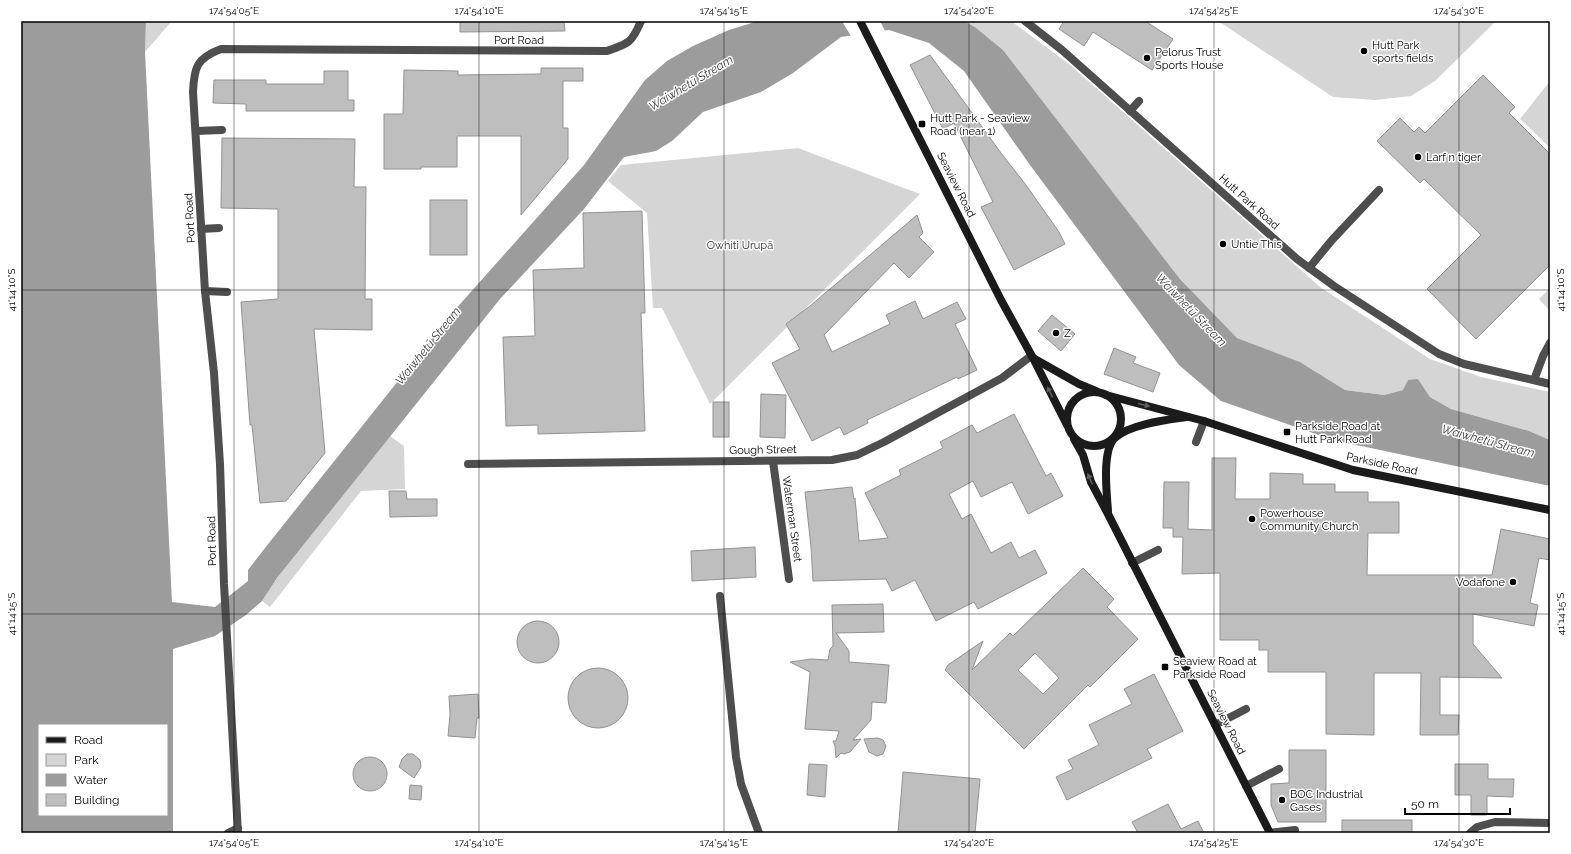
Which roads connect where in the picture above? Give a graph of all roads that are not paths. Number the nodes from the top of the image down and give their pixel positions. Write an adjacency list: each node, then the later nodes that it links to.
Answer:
1 (641, 21): 7 (street, Port Road)
2 (860, 21): 15 (main road, Seaview Road)
3 (1025, 21): 5 (street, Hutt Park Road)
4 (1139, 101): 5 (street)
5 (1130, 111): 11 (street, Hutt Park Road)
6 (222, 130): 7 (street)
7 (196, 131): 10 (street, Port Road)
8 (1379, 190): 11 (street)
9 (219, 228): 10 (street)
10 (201, 229): 12 (street, Port Road)
11 (1309, 268): 16 (street, Hutt Park Road)
12 (205, 291): 13 (street); 38 (street, Port Road)
13 (227, 292)
14 (1550, 343): 16 (street)
15 (1032, 357): 18 (main road); 21 (main road, Seaview Road, one-way to 15); 25 (street, Gough Street)
16 (1534, 380): 17 (street, Hutt Park Road)
17 (1550, 384)
18 (1103, 394): 19 (main road, Parkside Road, one-way to 19); 21 (main road); 22 (main road)
19 (1190, 417): 20 (main road, Parkside Road); 22 (main road, Parkside Road)
20 (1204, 421): 24 (street); 27 (main road, Parkside Road)
21 (1067, 425): 23 (main road)
22 (1115, 437): 23 (main road); 28 (main road, Seaview Road)
23 (1074, 439): 28 (main road, Seaview Road, one-way to 23)
24 (1196, 442)
25 (773, 461): 26 (street, Gough Street); 31 (street, Waterman Street)
26 (468, 464)
27 (1550, 510)
28 (1108, 514): 30 (main road, Seaview Road)
29 (1158, 550): 30 (street)
30 (1132, 563): 34 (main road, Seaview Road)
31 (789, 579)
32 (720, 596): 41 (street)
33 (1246, 709): 34 (street)
34 (1215, 724): 36 (main road, Seaview Road)
35 (1279, 769): 36 (street)
36 (1246, 786): 42 (main road, Seaview Road)
37 (1550, 823): 43 (street)
38 (238, 830): 40 (street)
39 (1295, 830): 42 (street)
40 (228, 833)
41 (759, 833)
42 (1269, 833)
43 (1470, 833)

